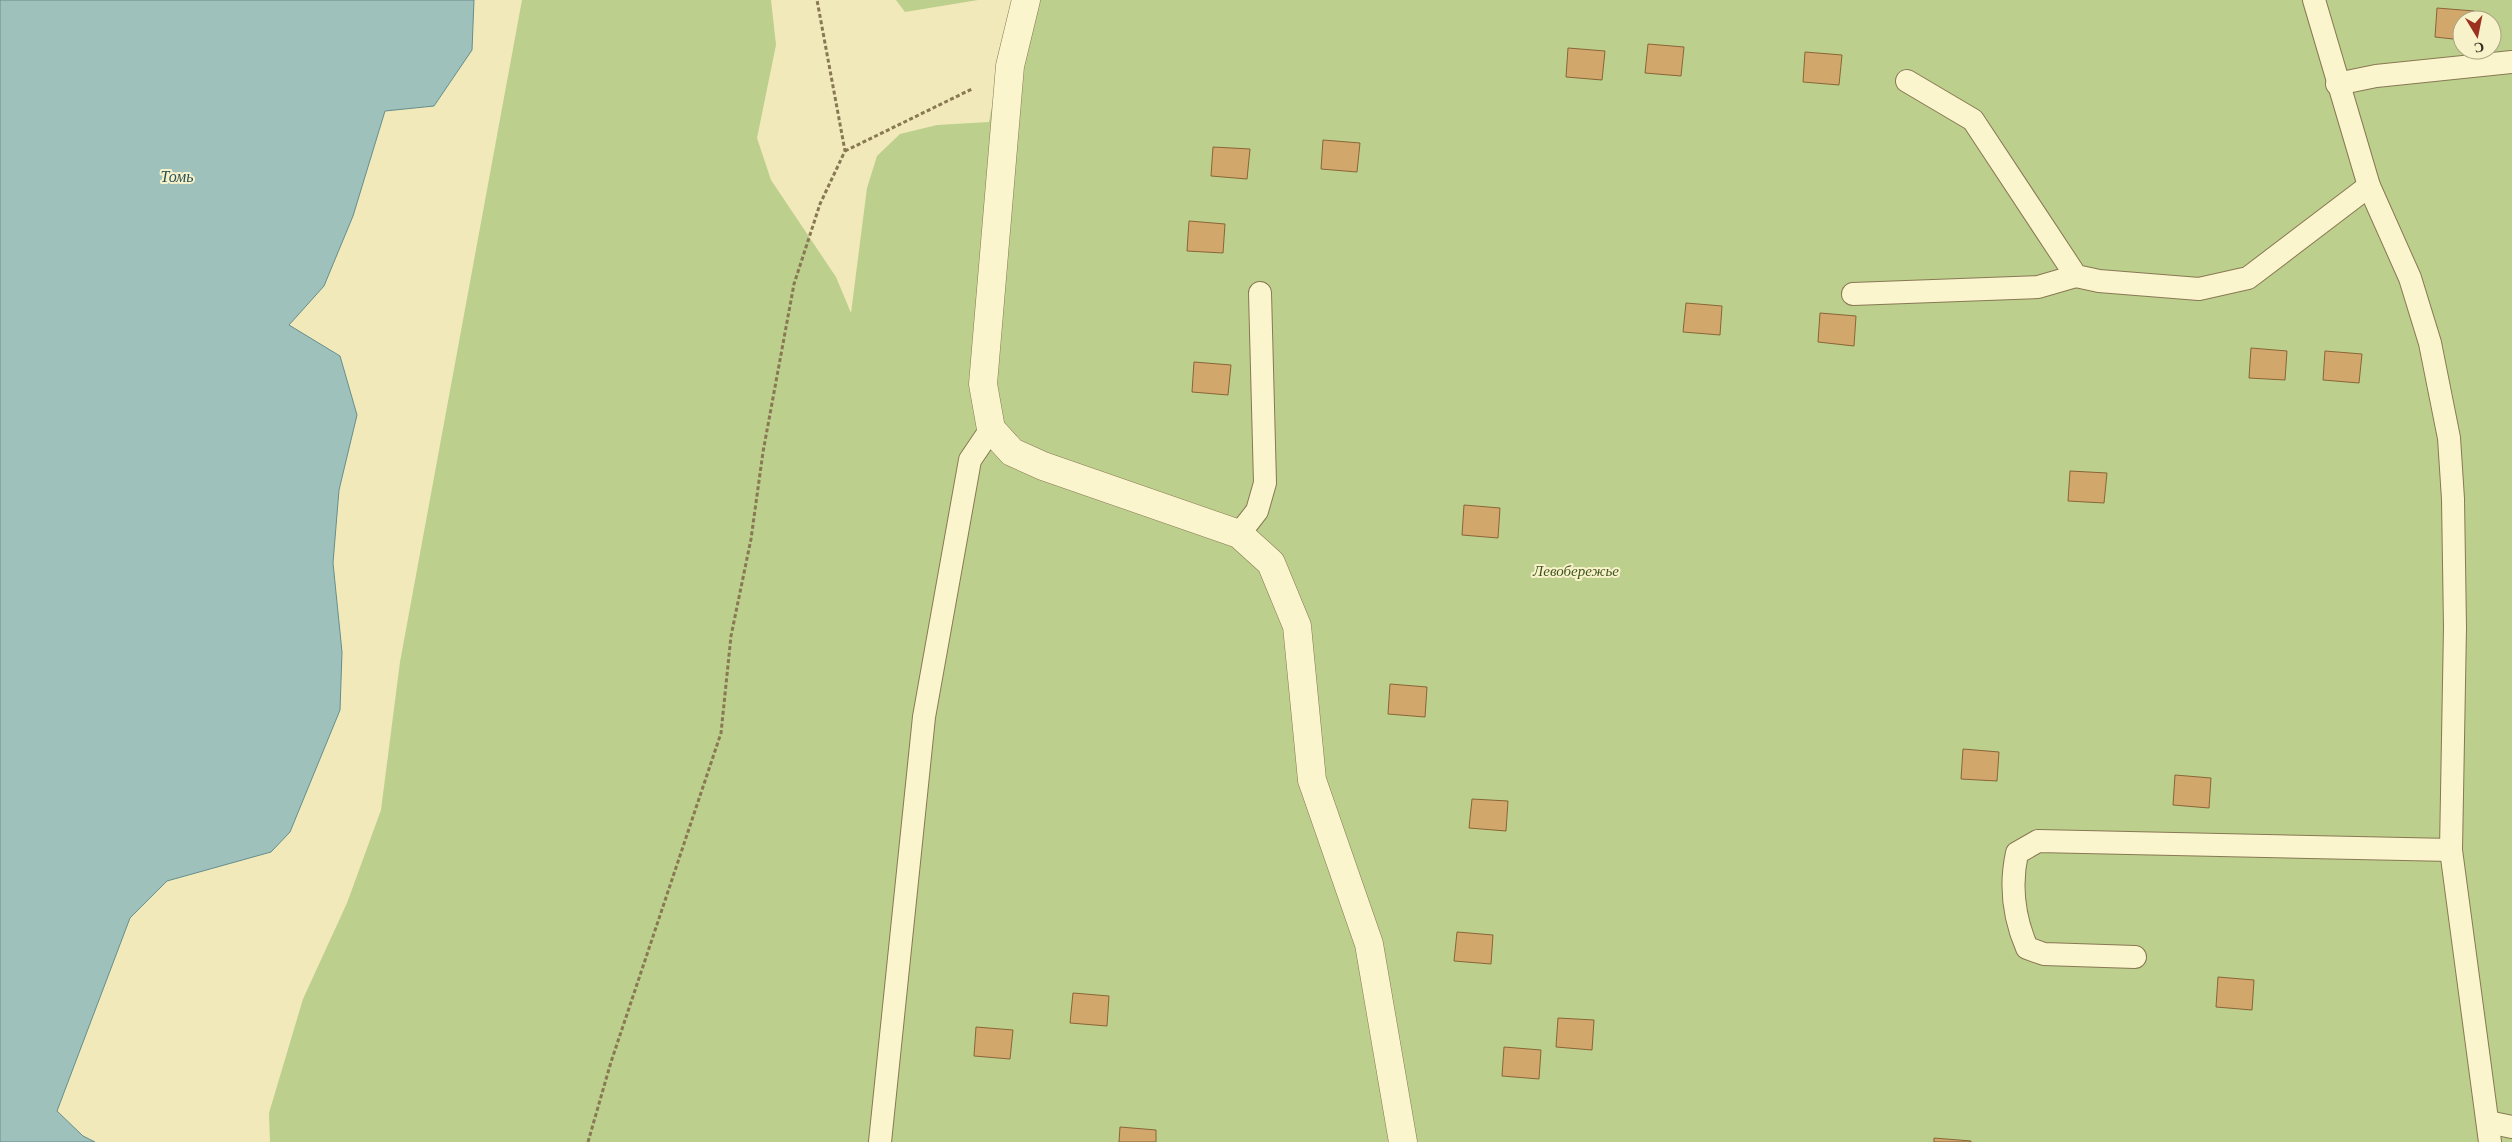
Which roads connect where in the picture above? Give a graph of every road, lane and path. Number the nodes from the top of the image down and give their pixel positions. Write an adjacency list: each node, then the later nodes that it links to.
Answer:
1 (817, 0): 8 (path)
2 (1026, 0): 5 (street)
3 (2314, 0): 7 (lane)
4 (2512, 62): 7 (lane)
5 (1010, 66): 8 (path); 13 (street)
6 (1907, 81): 10 (lane)
7 (2337, 84): 9 (lane)
8 (845, 152): 19 (path)
9 (2369, 186): 10 (lane); 15 (lane)
10 (2076, 276): 12 (lane)
11 (1260, 293): 14 (lane)
12 (1853, 294)
13 (991, 429): 14 (street); 20 (lane)
14 (1239, 534): 21 (street)
15 (2451, 850): 16 (lane); 18 (lane)
16 (2135, 956)
17 (2512, 1127): 18 (lane)
18 (2489, 1132)
19 (588, 1142)
20 (880, 1142)
21 (1403, 1142)

